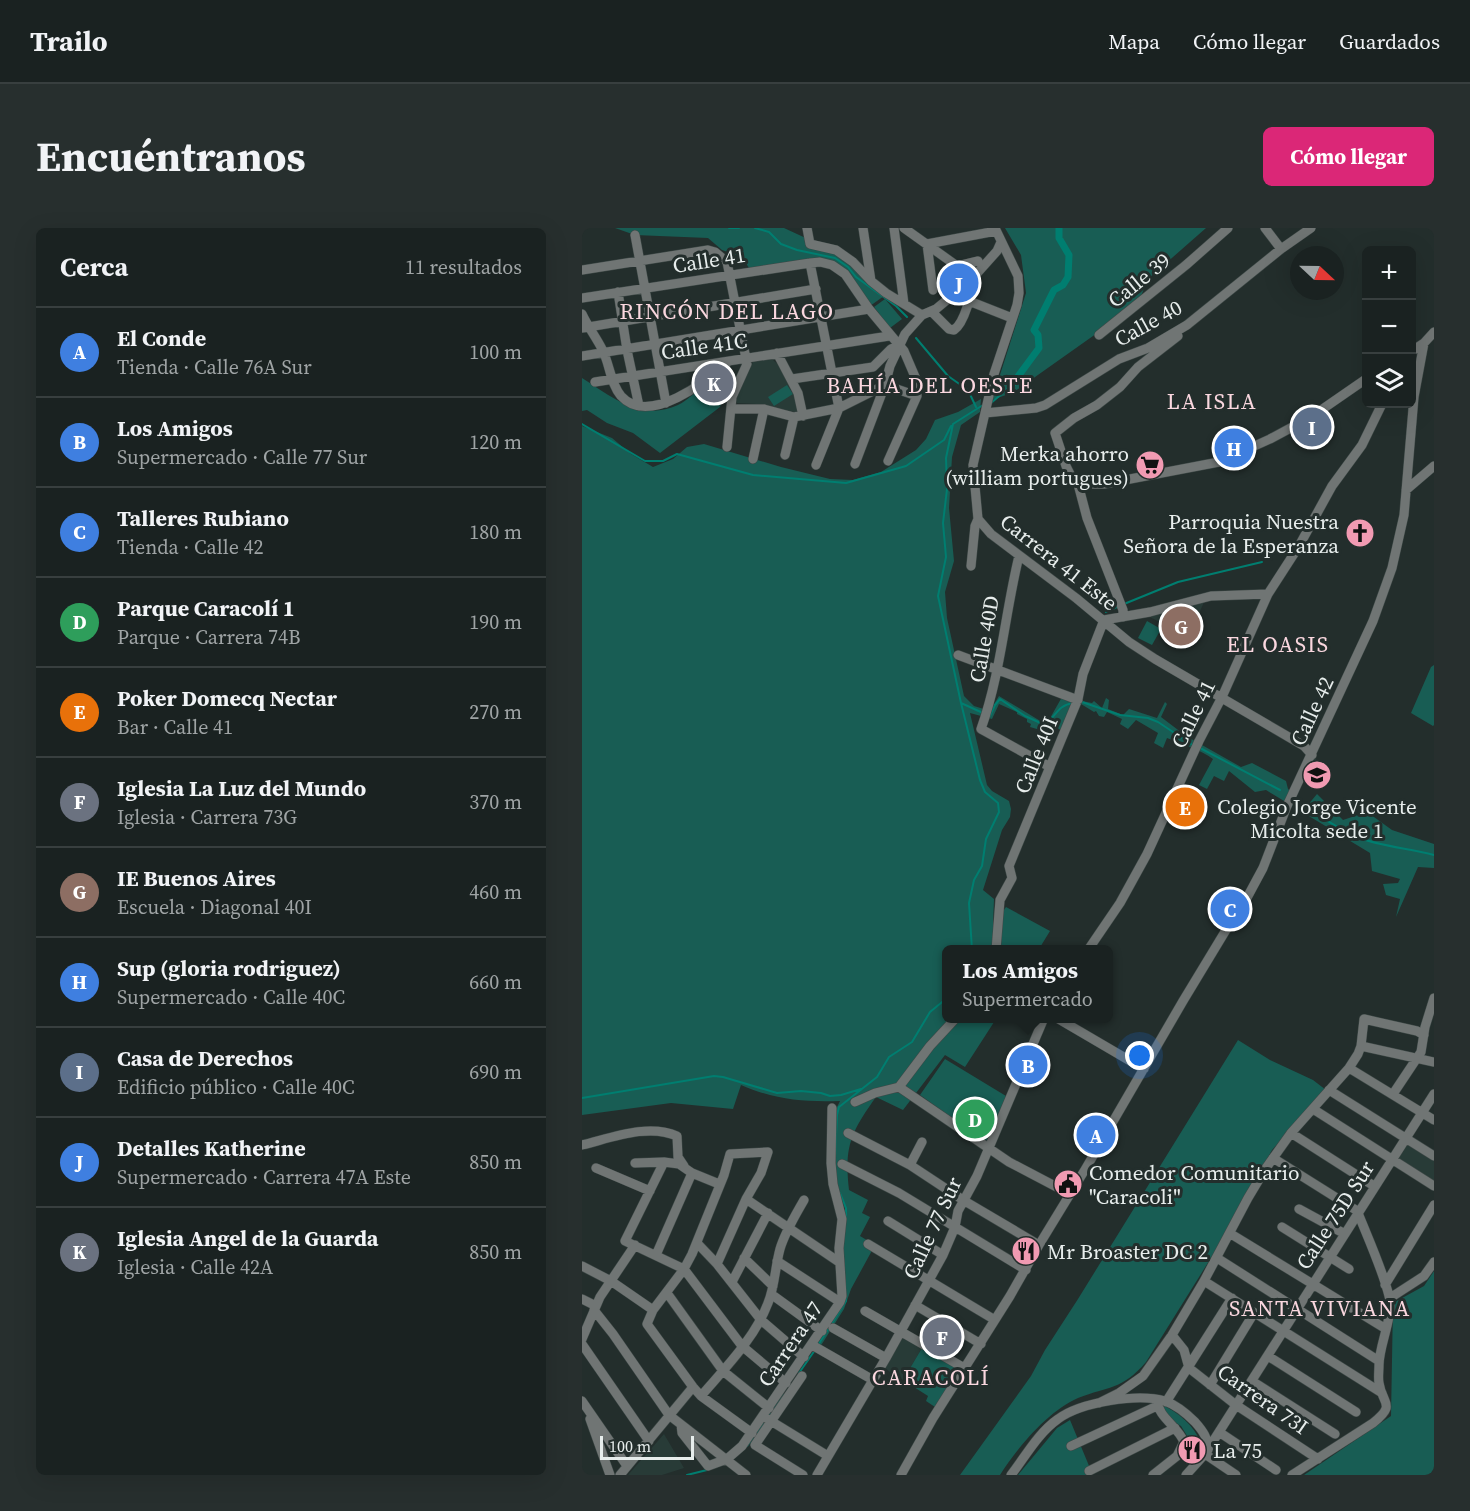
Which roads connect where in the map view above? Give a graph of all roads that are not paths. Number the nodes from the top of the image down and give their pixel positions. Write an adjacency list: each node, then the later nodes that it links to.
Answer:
1 (807, 228): 20 (street)
2 (863, 228): 20 (street)
3 (894, 228): 29 (street)
4 (904, 228): 11 (street)
5 (1228, 228): 41 (street, Calle 39)
6 (1265, 228): 12 (street)
7 (1311, 228): 12 (street, Calle 40)
8 (996, 230): 10 (street, Carrera 41 Este); 11 (street)
9 (635, 235): 13 (street)
10 (1001, 242): 19 (street); 35 (street, Carrera 41 Este)
11 (927, 244): 16 (street); 24 (street)
12 (1281, 249): 37 (street, Calle 40)
13 (640, 261): 17 (street); 18 (street); 21 (street)
14 (978, 261): 16 (street)
15 (810, 263): 18 (street, Calle 41); 23 (street); 30 (street, Calle 41)
16 (957, 266): 19 (street); 22 (street)
17 (582, 270)
18 (730, 275): 21 (street, Calle 41); 28 (street)
19 (971, 280): 22 (street); 27 (street)
20 (871, 281): 29 (street)
21 (644, 288): 25 (street, Calle 41); 34 (street)
22 (961, 288): 32 (street)
23 (816, 289): 28 (street); 33 (street)
24 (933, 290)
25 (618, 292): 26 (street, Calle 41); 36 (street)
26 (582, 298)
27 (969, 301): 32 (street); 35 (street)
28 (735, 303): 34 (street); 39 (street)
29 (904, 304): 32 (street)
30 (869, 309): 33 (street); 42 (street)
31 (582, 314): 38 (street)
32 (927, 314): 46 (street)
33 (822, 316): 39 (street); 45 (street)
34 (650, 317): 36 (street); 44 (street)
35 (1012, 318): 69 (street, Carrera 41 Este)
36 (622, 321): 38 (street); 48 (street)
37 (1187, 325): 69 (street, Calle 40); 78 (street)
38 (585, 327): 50 (street)
39 (741, 330): 44 (street); 52 (street)
40 (1434, 332): 43 (street)
41 (1099, 335)
42 (889, 336): 45 (street, Calle 41C); 46 (street)
43 (1424, 343): 47 (street); 79 (street, Calle 42)
44 (655, 345): 48 (street); 54 (street)
45 (826, 345): 49 (street, Calle 41C); 55 (street)
46 (899, 345): 55 (street); 61 (street); 62 (street)
47 (1416, 348)
48 (627, 350): 50 (street); 56 (street)
49 (777, 353): 52 (street, Calle 41C); 58 (street)
50 (604, 354): 51 (street); 57 (street)
51 (582, 356)
52 (747, 358): 53 (street, Calle 41C); 67 (street)
53 (729, 361): 54 (street, Calle 41C); 63 (street)
54 (659, 371): 56 (street, Calle 41C); 63 (street)
55 (832, 372): 58 (street); 65 (street)
56 (632, 376): 57 (street, Calle 41C); 64 (street)
57 (612, 379): 59 (street, Calle 41C); 64 (street)
58 (792, 379): 70 (street)
59 (595, 382)
60 (1362, 382): 78 (street)
61 (885, 385): 62 (street); 65 (street); 75 (street)
62 (917, 396): 74 (street)
63 (666, 403): 64 (street)
64 (639, 406)
65 (839, 408): 70 (street); 76 (street)
66 (1380, 408): 83 (street, Calle 41)
67 (732, 409): 68 (street); 71 (street)
68 (764, 409): 70 (street); 73 (street)
69 (985, 410): 80 (street, Carrera 41 Este)
70 (798, 416): 72 (street)
71 (727, 447)
72 (785, 455)
73 (753, 459)
74 (888, 461)
75 (855, 464)
76 (816, 465)
77 (1434, 466): 79 (street)
78 (1078, 484): 84 (street)
79 (1406, 490): 90 (street, Calle 42)
80 (978, 519): 81 (street, Carrera 41 Este); 82 (street)
81 (1019, 555): 85 (street, Carrera 41 Este); 87 (street, Calle 40D)
82 (971, 566)
83 (1268, 594): 84 (street); 88 (street, Calle 41)
84 (1123, 614): 85 (street)
85 (1104, 620): 88 (street, Carrera 41 Este); 89 (street, Calle 40I)
86 (958, 655): 87 (street)
87 (998, 671): 89 (street); 91 (street, Calle 40D)
88 (1222, 697): 90 (street, Carrera 41 Este); 93 (street, Calle 41)
89 (1076, 704): 91 (street, Calle 40I)
90 (1312, 755): 104 (street, Calle 42)
91 (1050, 767): 92 (street, Calle 40I)
92 (996, 945)
93 (1091, 945)
94 (1434, 998): 99 (street)
95 (951, 1023): 105 (street)
96 (1042, 1023): 119 (street, Calle 77 Sur)
97 (1066, 1023): 104 (street)
98 (1434, 1030): 99 (street)
99 (1424, 1035): 100 (street); 101 (street)
100 (1361, 1046): 101 (street); 103 (street)
101 (1418, 1059): 102 (street); 107 (street)
102 (1434, 1062)
103 (1349, 1068): 106 (street); 107 (street)
104 (1144, 1069): 134 (street, Calle 42)
105 (899, 1087): 109 (street); 119 (street)
106 (1329, 1090): 111 (street); 116 (street)
107 (1393, 1094): 112 (street)
108 (1434, 1094): 112 (street, Calle 75D Sur)
109 (855, 1102)
110 (832, 1108): 158 (street, Carrera 47)
111 (1313, 1109): 115 (street); 122 (street)
112 (1422, 1113): 113 (street); 116 (street, Calle 75D Sur)
113 (1434, 1120)
114 (848, 1133): 126 (street)
115 (1291, 1133): 121 (street); 131 (street)
116 (1405, 1139): 120 (street); 122 (street, Calle 75D Sur)
117 (922, 1142): 126 (street)
118 (582, 1145): 127 (street)
119 (989, 1149): 134 (street); 137 (street, Calle 77 Sur)
120 (1434, 1156)
121 (1273, 1158): 141 (street); 146 (street)
122 (1392, 1160): 131 (street, Calle 75D Sur); 132 (street)
123 (635, 1162): 124 (street)
124 (664, 1162): 127 (street); 133 (street)
125 (842, 1164): 144 (street)
126 (910, 1165): 137 (street)
127 (684, 1166): 129 (street)
128 (596, 1168): 133 (street)
129 (692, 1173): 130 (street); 152 (street)
130 (719, 1184): 135 (street); 149 (street)
131 (1374, 1186): 141 (street, Calle 75D Sur)
132 (1434, 1186)
133 (650, 1191): 148 (street)
134 (1070, 1194): 151 (street, Calle 42)
135 (746, 1199): 140 (street); 160 (street)
136 (804, 1200): 143 (street)
137 (963, 1200): 144 (street, Calle 77 Sur); 151 (street)
138 (1434, 1205): 170 (street)
139 (1299, 1209): 147 (street)
140 (768, 1213): 143 (street); 155 (street)
141 (1359, 1213): 147 (street, Calle 75D Sur); 170 (street)
142 (888, 1221): 153 (street)
143 (789, 1227): 157 (street); 158 (street)
144 (955, 1227): 153 (street, Calle 77 Sur); 164 (street)
145 (1282, 1227): 154 (street)
146 (1231, 1234): 156 (street); 169 (street)
147 (1345, 1234): 154 (street, Calle 75D Sur)
148 (630, 1243): 152 (street); 166 (street)
149 (697, 1243): 160 (street); 162 (street)
150 (868, 1244): 165 (street)
151 (1039, 1245): 164 (street, Calle 42)
152 (656, 1255): 162 (street)
153 (943, 1255): 165 (street, Calle 77 Sur)
154 (1330, 1257): 163 (street); 169 (street, Calle 75D Sur)
155 (744, 1258): 168 (street); 171 (street)
156 (1217, 1258): 167 (street); 179 (street)
157 (777, 1261): 171 (street); 176 (street)
158 (839, 1262): 176 (street, Carrera 47)
159 (1434, 1262): 174 (street)
160 (717, 1264): 168 (street)
161 (582, 1266): 166 (street)
162 (684, 1269): 172 (street); 195 (street)
163 (1349, 1269)
164 (1026, 1270): 184 (street, Calle 42)
165 (929, 1280): 177 (street, Calle 77 Sur); 184 (street)
166 (611, 1281): 178 (street); 180 (street)
167 (1204, 1281): 173 (street); 191 (street)
168 (732, 1282): 183 (street)
169 (1312, 1284): 179 (street, Calle 75D Sur); 187 (street)
170 (1385, 1285): 174 (street)
171 (772, 1290): 183 (street); 189 (street)
172 (666, 1293): 180 (street); 203 (street)
173 (1232, 1298): 182 (street); 201 (street)
174 (1390, 1298): 187 (street)
175 (582, 1299): 178 (street)
176 (840, 1302): 189 (street, Carrera 47)
177 (915, 1305): 188 (street, Calle 77 Sur); 194 (street)
178 (595, 1308): 185 (street); 217 (street)
179 (1297, 1308): 190 (street, Calle 75D Sur); 200 (street)
180 (653, 1310): 209 (street)
181 (865, 1311): 188 (street)
182 (1254, 1313): 190 (street); 208 (street)
183 (761, 1320): 195 (street); 198 (street)
184 (995, 1320): 194 (street, Calle 42)
185 (585, 1321): 192 (street)
186 (833, 1328): 199 (street)
187 (1386, 1329): 200 (street)
188 (901, 1330): 199 (street, Calle 77 Sur); 202 (street)
189 (822, 1331): 196 (street, Carrera 47)
190 (1284, 1331): 197 (street, Calle 75D Sur); 210 (street)
191 (1172, 1335): 201 (street); 212 (street)
192 (582, 1339)
193 (582, 1344): 224 (street)
194 (981, 1344): 202 (street, Calle 42)
195 (742, 1346): 203 (street); 207 (street)
196 (815, 1347): 198 (street, Carrera 47); 205 (street)
197 (1268, 1356): 206 (street, Calle 75D Sur); 216 (street)
198 (804, 1357): 204 (street, Carrera 47)
199 (886, 1358): 205 (street, Calle 77 Sur)
200 (1379, 1361): 210 (street)
201 (1189, 1368): 208 (street, Carrera 73I); 213 (street)
202 (966, 1370): 238 (street, Calle 42)
203 (723, 1371): 211 (street); 218 (street)
204 (797, 1376): 207 (street, Carrera 47); 218 (street)
205 (873, 1380): 227 (street, Calle 77 Sur)
206 (1252, 1381): 214 (street, Calle 75D Sur); 223 (street)
207 (786, 1383): 218 (street, Carrera 47)
208 (1210, 1385): 214 (street, Carrera 73I)
209 (693, 1387): 211 (street); 217 (street)
210 (1382, 1393): 228 (street)
211 (701, 1396): 222 (street)
212 (1099, 1403): 213 (street); 239 (street)
213 (1160, 1403): 220 (street); 225 (street); 226 (street)
214 (1236, 1405): 221 (street, Calle 75D Sur); 228 (street, Carrera 73I)
215 (583, 1406): 230 (street); 233 (street)
216 (1356, 1412)
217 (669, 1415): 219 (street); 224 (street)
218 (767, 1417): 222 (street, Carrera 47); 227 (street); 236 (street)
219 (681, 1425): 229 (street); 229 (street, Carrera 47)
220 (1175, 1428): 232 (street); 240 (street)
221 (1219, 1432): 226 (street, Calle 75D Sur); 231 (street)
222 (752, 1433): 229 (street, Carrera 47)
223 (1335, 1434)
224 (649, 1441): 230 (street)
225 (1071, 1446)
226 (1206, 1452): 241 (street, Calle 75D Sur); 242 (street)
227 (828, 1456): 237 (street, Calle 77 Sur)
228 (1318, 1459): 243 (street)
229 (729, 1462): 235 (street)
230 (627, 1466): 234 (street)
231 (1276, 1470)
232 (1089, 1471)
233 (610, 1475)
234 (620, 1475)
235 (746, 1475)
236 (803, 1475)
237 (817, 1475)
238 (901, 1475)
239 (1011, 1475)
240 (1153, 1475)
241 (1186, 1475)
242 (1236, 1475)
243 (1292, 1475)

